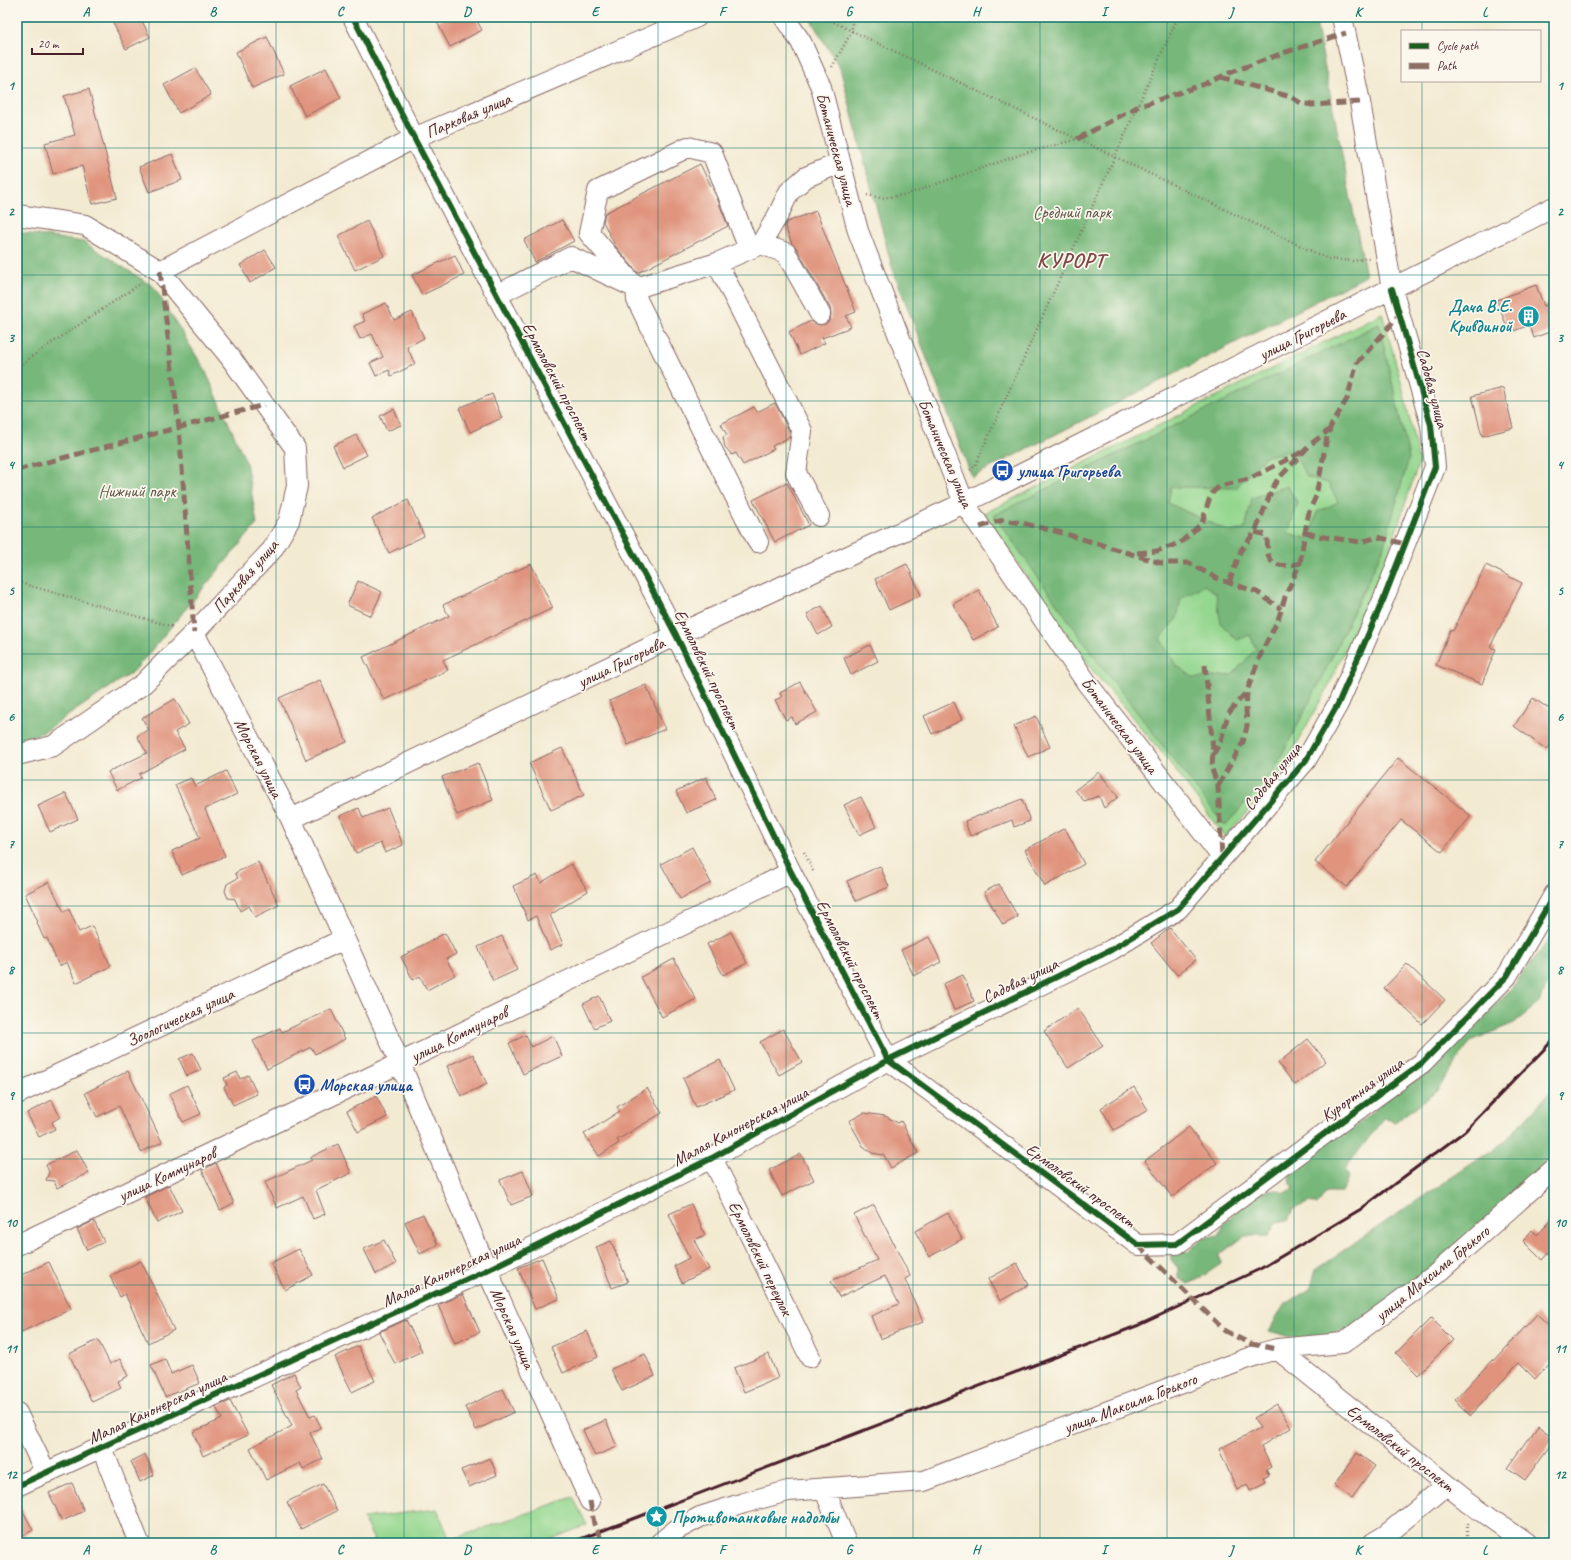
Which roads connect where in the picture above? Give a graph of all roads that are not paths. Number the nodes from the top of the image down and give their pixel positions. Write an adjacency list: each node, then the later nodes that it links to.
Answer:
1 (354, 17): 5 (street, Ермоловский проспект)
2 (697, 17): 5 (street, Парковая улица)
3 (784, 17): 6 (street, Ботаническая улица)
4 (1342, 17): 13 (street, Садовая улица)
5 (414, 138): 11 (street, Парковая улица); 14 (street, Ермоловский проспект)
6 (840, 163): 9 (street); 16 (street, Ботаническая улица)
7 (1554, 207): 13 (street, улица Григорьева)
8 (17, 215): 11 (street, Парковая улица)
9 (755, 246): 10 (street); 12 (street); 15 (street)
10 (717, 263): 12 (street); 17 (street)
11 (160, 270): 19 (street, Парковая улица)
12 (636, 288): 14 (street); 18 (street)
13 (1392, 289): 16 (street, улица Григорьева); 23 (street, Садовая улица)
14 (497, 295): 20 (street, Ермоловский проспект)
15 (820, 314)
16 (964, 503): 20 (street, улица Григорьева); 23 (street, Ботаническая улица)
17 (820, 516)
18 (758, 542)
19 (194, 633): 21 (street, Парковая улица); 22 (street, Морская улица)
20 (676, 635): 22 (street, улица Григорьева); 24 (street, Ермоловский проспект)
21 (17, 755)
22 (291, 819): 26 (street, Морская улица)
23 (1222, 857): 27 (street, Садовая улица)
24 (791, 872): 27 (street, Ермоловский проспект); 28 (street, улица Коммунаров)
25 (1554, 896): 33 (street, Курортная улица)
26 (344, 939): 28 (street, Морская улица); 29 (street, Зоологическая улица)
27 (888, 1060): 30 (street, Малая Канонерская улица); 33 (street, Ермоловский проспект)
28 (400, 1063): 32 (street, улица Коммунаров); 34 (street, Морская улица)
29 (17, 1094)
30 (712, 1158): 34 (street, Малая Канонерская улица); 36 (street, Ермоловский переулок)
31 (1554, 1170): 35 (street, улица Максима Горького)
32 (17, 1245)
33 (1138, 1245)
34 (487, 1270): 38 (street, Малая Канонерская улица); 43 (street, Морская улица)
35 (1277, 1349): 40 (street, Ермоловский проспект); 42 (street, улица Максима Горького)
36 (810, 1357)
37 (17, 1412): 39 (street)
38 (102, 1448): 39 (street, Малая Канонерская улица); 44 (street)
39 (46, 1473): 41 (street, Малая Канонерская улица)
40 (1447, 1485): 47 (street); 48 (street, Ермоловский проспект)
41 (17, 1486)
42 (824, 1488): 45 (street, улица Максима Горького); 46 (street)
43 (590, 1501)
44 (140, 1543)
45 (660, 1543)
46 (846, 1543)
47 (1373, 1543)
48 (1526, 1543)

